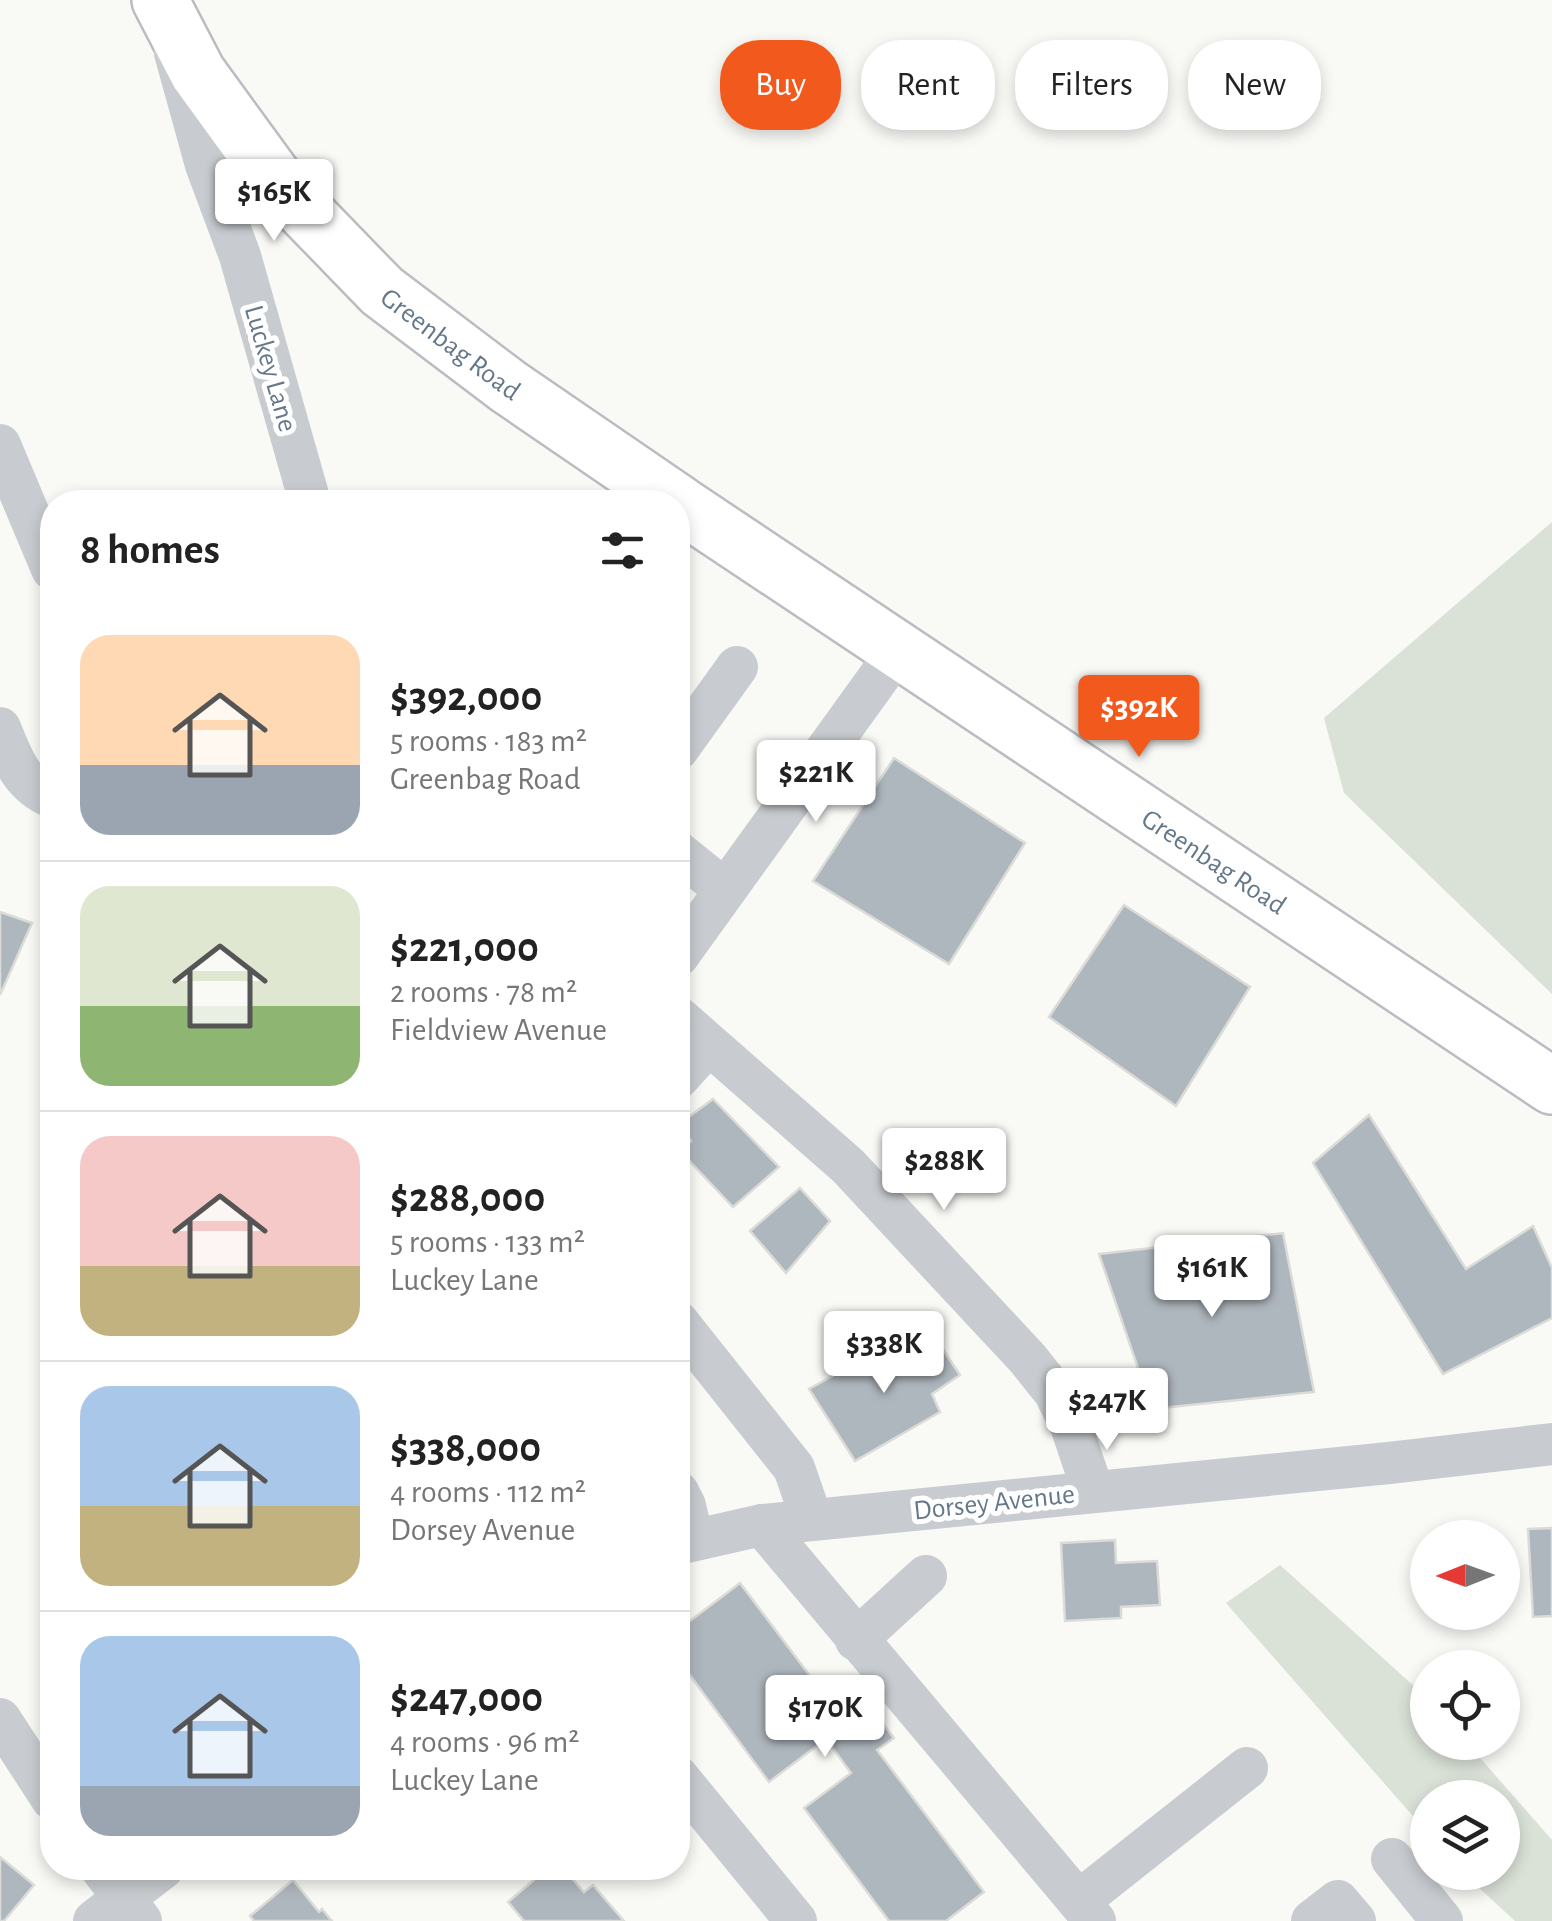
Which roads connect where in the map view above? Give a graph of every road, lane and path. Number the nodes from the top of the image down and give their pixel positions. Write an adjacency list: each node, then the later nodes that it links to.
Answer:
1 (161, 3): 3 (street, Luckey Lane); 4 (main road, Greenbag Road)
2 (0, 445): 6 (street)
3 (307, 490)
4 (658, 490)
5 (690, 512): 7 (main road, Greenbag Road)
6 (40, 540)
7 (897, 652): 13 (street); 16 (main road, Greenbag Road)
8 (737, 667): 10 (street)
9 (0, 728): 11 (street)
10 (690, 733)
11 (40, 792)
12 (690, 862): 13 (street)
13 (724, 890): 14 (street)
14 (690, 939)
15 (693, 1031): 19 (street)
16 (1552, 1086)
17 (690, 1337): 20 (street)
18 (1552, 1444): 19 (street, Dorsey Avenue)
19 (1093, 1491): 20 (street, Dorsey Avenue)
20 (812, 1520): 21 (street, Dorsey Avenue)
21 (762, 1525): 22 (street, Dorsey Avenue); 24 (street)
22 (690, 1541)
23 (926, 1576): 24 (street)
24 (856, 1640): 32 (street)
25 (0, 1720): 27 (street)
26 (1247, 1768): 32 (street)
27 (40, 1781)
28 (690, 1792): 33 (street)
29 (1392, 1860): 36 (street)
30 (147, 1880): 31 (street)
31 (115, 1902)
32 (1087, 1911)
33 (796, 1921)
34 (1312, 1921): 35 (street)
35 (1355, 1921)
36 (1442, 1921)

